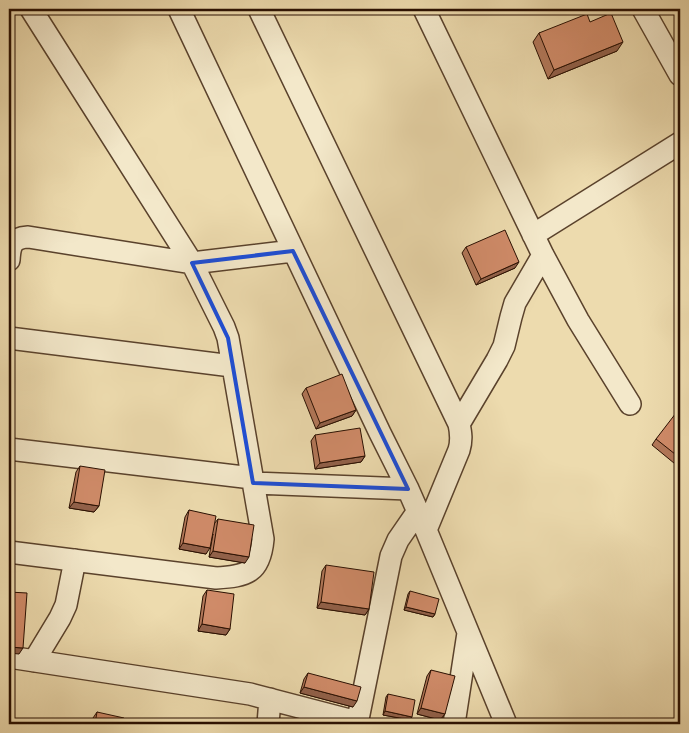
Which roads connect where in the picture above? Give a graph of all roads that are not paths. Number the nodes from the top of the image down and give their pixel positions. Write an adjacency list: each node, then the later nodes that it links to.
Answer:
1 (30, 9): 12 (street)
2 (179, 9): 10 (street)
3 (259, 9): 16 (street)
4 (424, 9): 8 (street)
5 (643, 9): 6 (street)
6 (680, 75)
7 (680, 143): 8 (street)
8 (533, 235): 11 (street)
9 (10, 245): 12 (street)
10 (293, 251): 12 (street); 19 (street)
11 (543, 256): 15 (street); 16 (street)
12 (192, 262): 14 (street)
13 (9, 338): 14 (street)
14 (232, 366): 18 (street)
15 (630, 404)
16 (458, 424): 20 (street)
17 (9, 449): 18 (street)
18 (252, 480): 19 (street); 22 (street)
19 (408, 489): 20 (street)
20 (422, 520): 23 (street); 27 (street)
21 (9, 552): 22 (street)
22 (75, 560): 25 (street)
23 (468, 634): 29 (street); 30 (street)
24 (9, 657): 25 (street)
25 (34, 661): 26 (street)
26 (270, 699): 27 (street); 28 (street)
27 (357, 723)
28 (268, 724)
29 (454, 724)
30 (506, 724)

